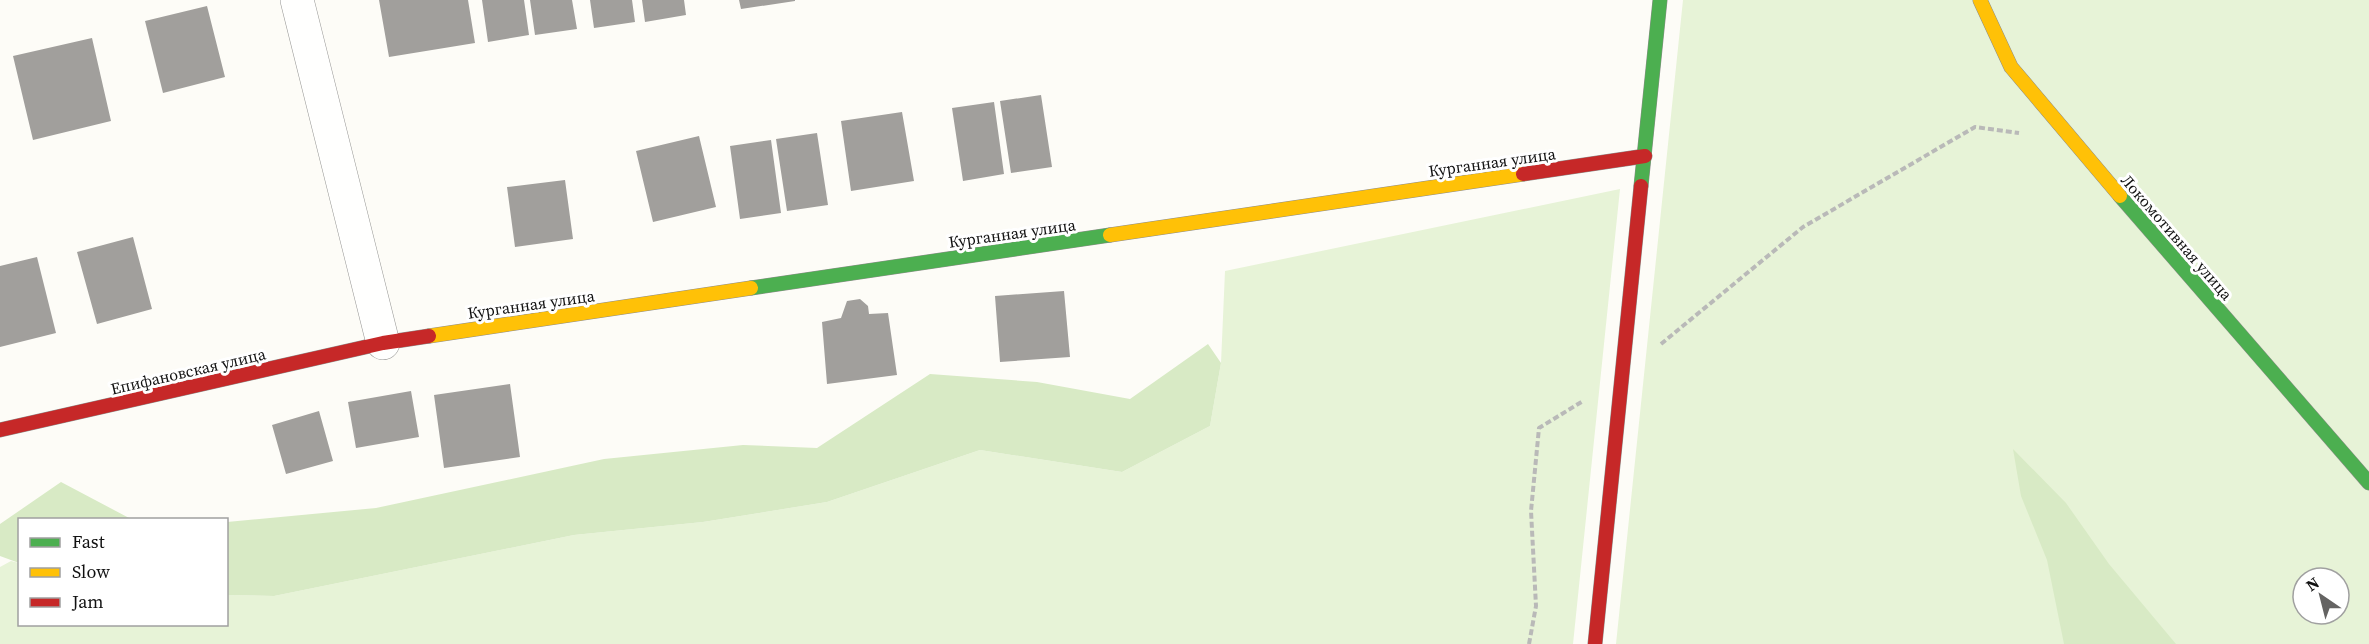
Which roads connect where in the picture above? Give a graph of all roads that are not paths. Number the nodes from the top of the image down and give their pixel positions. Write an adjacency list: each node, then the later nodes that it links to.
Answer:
1 (297, 0): 5 (street)
2 (1660, 0): 4 (street)
3 (1980, 0): 7 (street, Локомотивная улица)
4 (1644, 156): 5 (street, Курганная улица); 8 (street)
5 (384, 343): 6 (street, Епифановская улица)
6 (0, 430)
7 (2369, 483)
8 (1595, 644)

